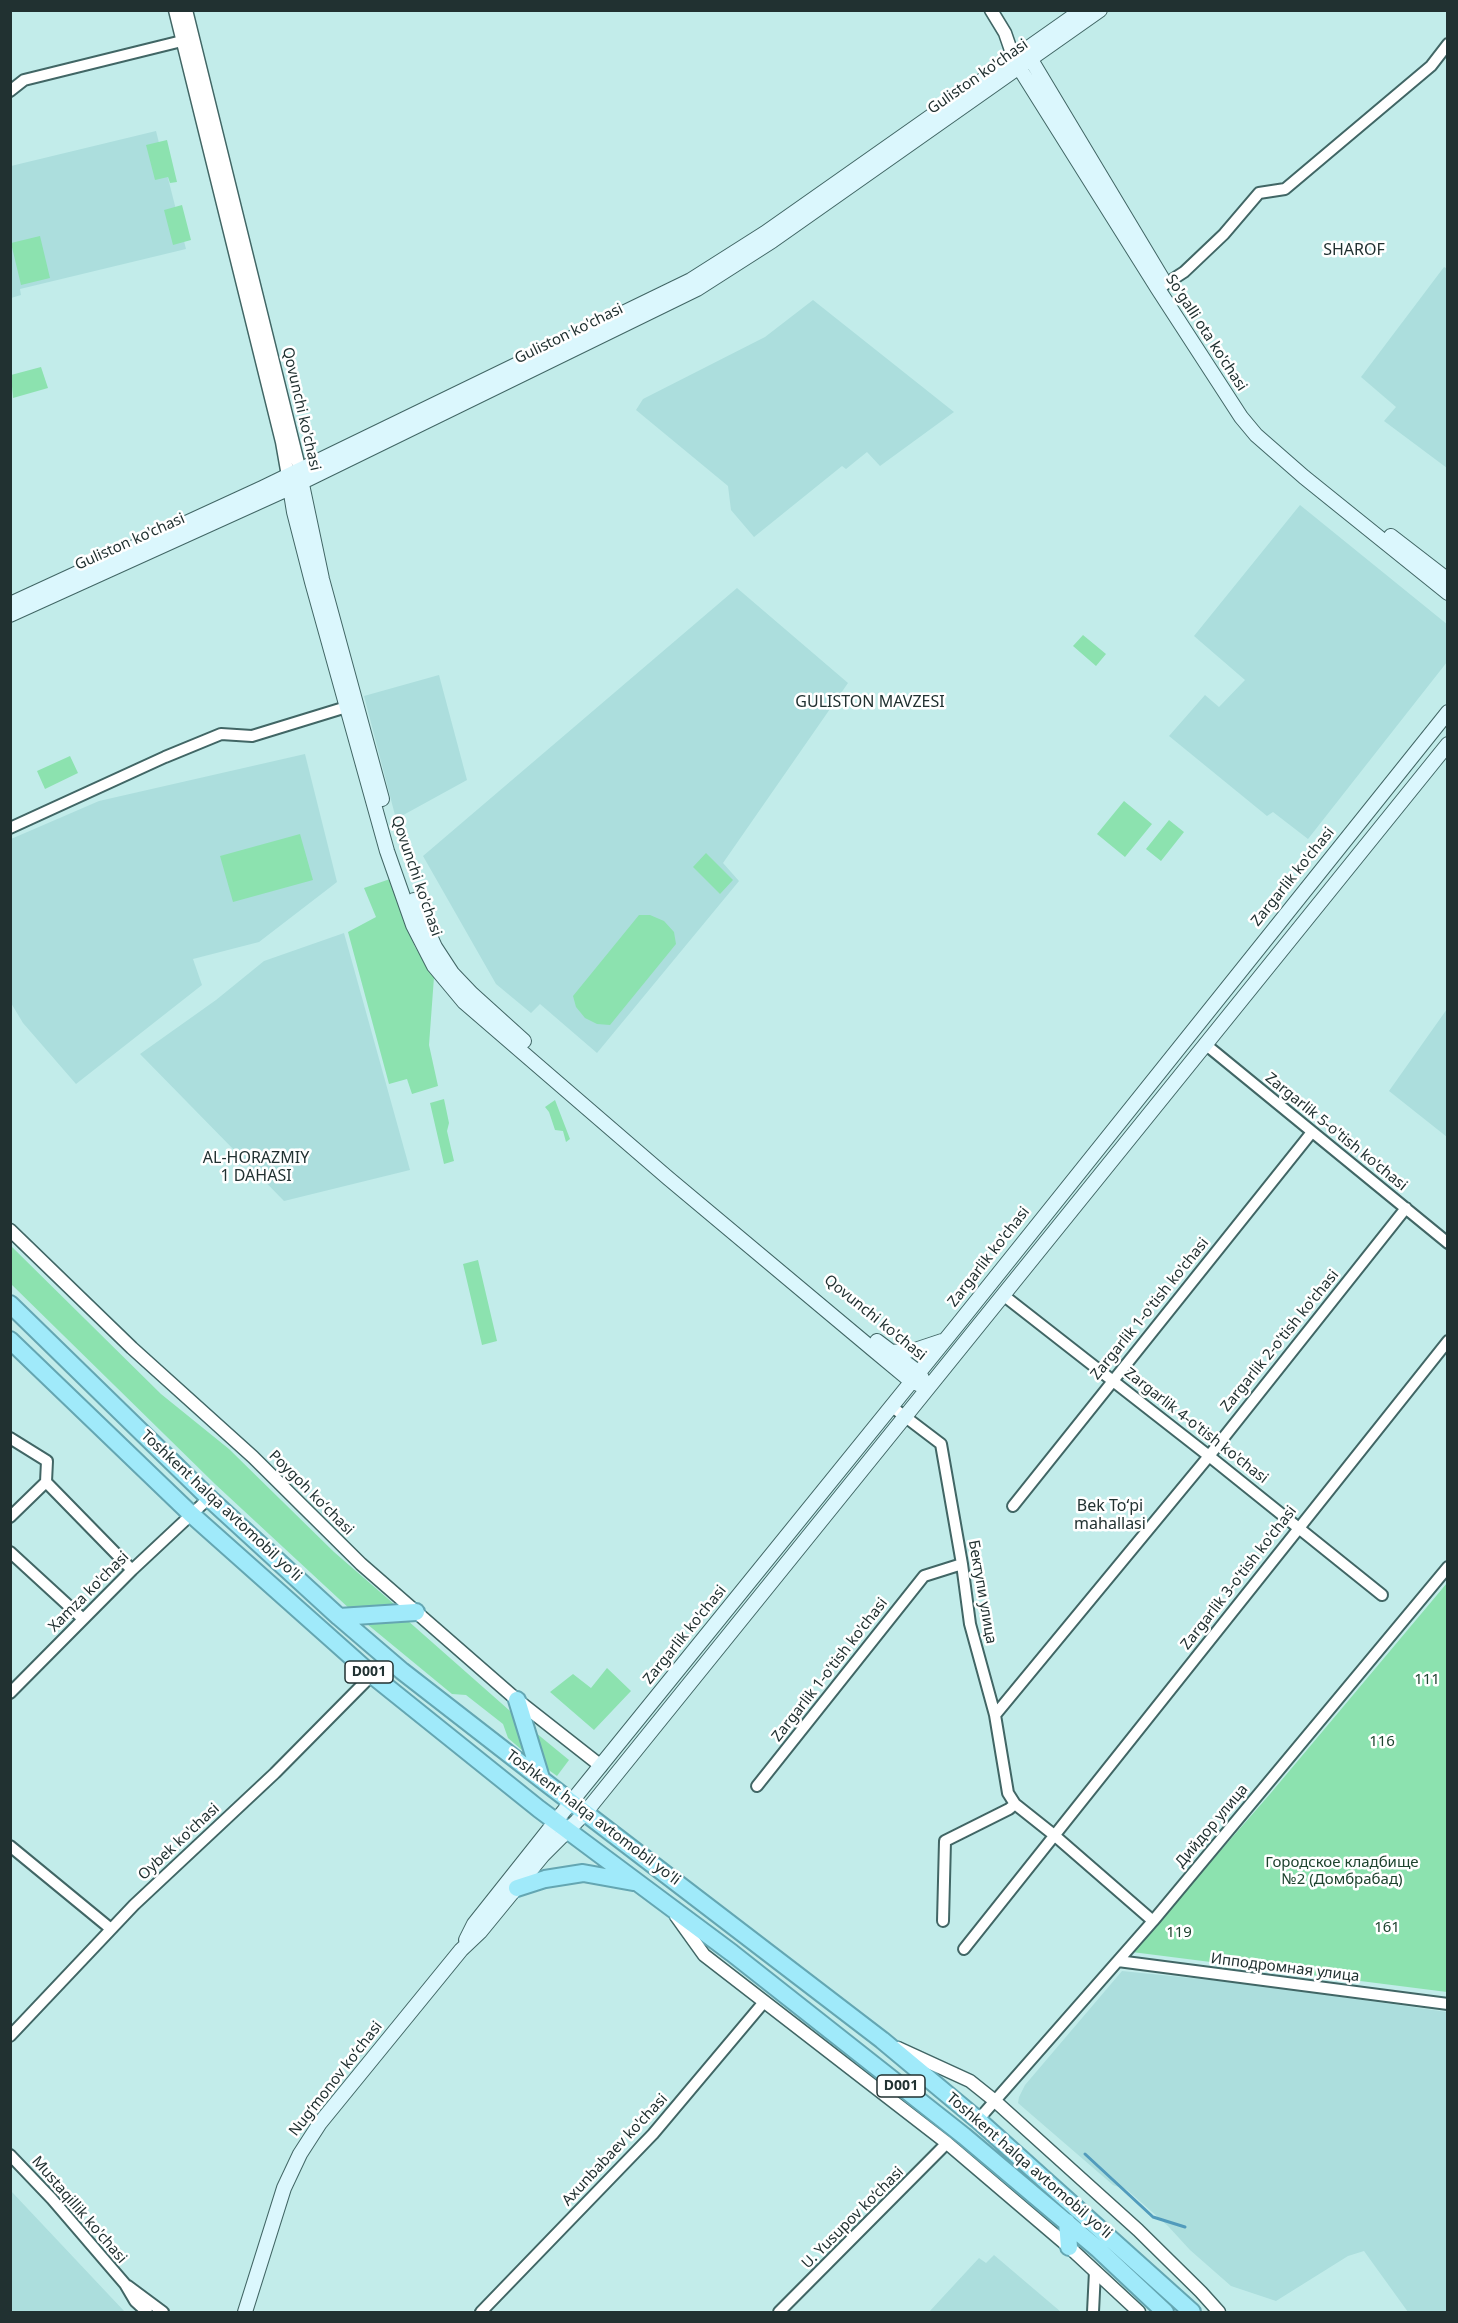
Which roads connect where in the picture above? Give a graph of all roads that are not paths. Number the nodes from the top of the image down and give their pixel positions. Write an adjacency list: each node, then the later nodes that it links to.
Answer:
1 (175, 10): 7 (street, Qovunchi ko'chasi)
2 (186, 10): 7 (street, Qovunchi ko'chasi)
3 (992, 10): 6 (street, So'galli ota ko'chasi)
4 (1082, 10): 9 (main road, Guliston ko'chasi)
5 (1100, 10): 9 (main road, Guliston ko'chasi)
6 (1005, 33): 9 (street, So'galli ota ko'chasi); 10 (street, So'galli ota ko'chasi)
7 (188, 40): 11 (street); 13 (street, Qovunchi ko'chasi)
8 (1448, 44): 12 (street)
9 (1029, 55): 10 (main road, Guliston ko'chasi); 12 (main road, So'galli ota ko'chasi)
10 (1017, 64): 12 (main road, So'galli ota ko'chasi); 13 (main road, Guliston ko'chasi)
11 (10, 91)
12 (1162, 287): 14 (main road, So'galli ota ko'chasi); 15 (main road, So'galli ota ko'chasi)
13 (295, 479): 16 (main road, Guliston ko'chasi); 17 (main road, Guliston ko'chasi); 18 (main road, Qovunchi ko'chasi)
14 (1448, 580)
15 (1448, 593)
16 (10, 604)
17 (10, 615)
18 (351, 705): 21 (street); 37 (main road, Qovunchi ko'chasi); 38 (main road, Qovunchi ko'chasi)
19 (1448, 712): 22 (main road, Zargarlik ko'chasi)
20 (1448, 744): 24 (main road)
21 (10, 828)
22 (1255, 951): 23 (main road, Zargarlik ko'chasi); 24 (main road)
23 (1246, 963): 24 (main road); 25 (main road, Zargarlik ko'chasi)
24 (1266, 969): 26 (main road)
25 (1190, 1033): 26 (main road); 31 (main road, Zargarlik ko'chasi)
26 (1205, 1044): 27 (street, Zargarlik 5-o'tish ko'chasi); 32 (main road)
27 (1312, 1132): 28 (street, Zargarlik 5-o'tish ko'chasi); 39 (street, Zargarlik 1-o'tish ko'chasi)
28 (1406, 1208): 30 (street, Zargarlik 5-o'tish ko'chasi); 44 (street, Zargarlik 2-o'tish ko'chasi)
29 (10, 1230): 56 (street, Poygoh koʻchasi)
30 (1448, 1243)
31 (989, 1283): 32 (main road, Zargarlik 4-o'tish ko'chasi); 35 (main road, Zargarlik ko'chasi)
32 (1003, 1295): 39 (street, Zargarlik 4-o'tish ko'chasi); 40 (main road)
33 (10, 1304): 46 (highway, Toshkent halqa avtomobil yo'li / D001)
34 (10, 1340): 48 (highway, Toshkent halqa avtomobil yo'li / D001)
35 (944, 1341): 37 (main road); 38 (main road, Zargarlik ko'chasi)
36 (1448, 1341): 50 (street, Zargarlik 3-o'tish ko'chasi)
37 (891, 1352): 38 (main road, Qovunchi ko'chasi)
38 (914, 1377): 40 (main road, Qovunchi ko'chasi); 41 (main road, Zargarlik ko'chasi)
39 (1112, 1380): 44 (street, Zargarlik 4-o'tish ko'chasi); 47 (street, Zargarlik 1-o'tish ko'chasi)
40 (928, 1388): 42 (main road)
41 (891, 1406): 42 (street, Бектупи улица); 63 (main road, Zargarlik ko'chasi)
42 (905, 1417): 52 (street, Бектупи улица); 68 (main road)
43 (10, 1438): 45 (street)
44 (1209, 1456): 50 (street, Zargarlik 4-o'tish ko'chasi); 62 (street, Zargarlik 2-o'tish ko'chasi)
45 (46, 1482): 49 (street); 54 (street)
46 (209, 1498): 48 (street, Xamza ko'chasi); 57 (highway, Toshkent halqa avtomobil yo'li / D001)
47 (1013, 1506)
48 (191, 1514): 54 (street, Xamza ko'chasi); 59 (highway, Toshkent halqa avtomobil yo'li / D001)
49 (10, 1517)
50 (1298, 1528): 55 (street, Zargarlik 4-o'tish ko'chasi); 70 (street, Zargarlik 3-o'tish ko'chasi)
51 (10, 1552): 58 (street)
52 (962, 1564): 62 (street, Бектупи улица); 65 (street, Zargarlik 1-o'tish ko'chasi)
53 (1448, 1567): 76 (street, Дийдор улица)
54 (132, 1570): 58 (street, Xamza ko'chasi)
55 (1382, 1595)
56 (417, 1612): 57 (highway); 61 (street, Poygoh koʻchasi)
57 (339, 1617): 64 (highway, Toshkent halqa avtomobil yo'li / D001)
58 (83, 1619): 60 (street, Xamza ko'chasi)
59 (372, 1675): 69 (highway, Toshkent halqa avtomobil yo'li / D001); 77 (street, Oybek ko'chasi)
60 (10, 1693)
61 (517, 1700): 63 (street, Poygoh koʻchasi); 64 (highway)
62 (995, 1715): 67 (street, Бектупи улица)
63 (601, 1766): 66 (main road, Zargarlik ko'chasi)
64 (541, 1779): 66 (highway, Toshkent halqa avtomobil yo'li / D001)
65 (757, 1786)
66 (571, 1802): 68 (highway, Toshkent halqa avtomobil yo'li / D001); 69 (main road, Zargarlik ko'chasi)
67 (1015, 1804): 70 (street); 75 (street)
68 (585, 1813): 69 (main road); 78 (highway, Toshkent halqa avtomobil yo'li / D001)
69 (561, 1826): 72 (highway, Toshkent halqa avtomobil yo'li / D001); 73 (main road, Nugʻmonov koʻchasi); 80 (main road, Nugʻmonov koʻchasi)
70 (1054, 1835): 76 (street); 79 (street, Zargarlik 3-o'tish ko'chasi)
71 (10, 1846): 77 (street)
72 (640, 1883): 73 (highway); 74 (highway, Toshkent halqa avtomobil yo'li / D001)
73 (517, 1888): 80 (main road, Nugʻmonov koʻchasi)
74 (669, 1905): 81 (highway, Toshkent halqa avtomobil yo'li / D001); 83 (street)
75 (944, 1921)
76 (1153, 1921): 82 (street, Дийдор улица)
77 (111, 1929): 85 (street, Oybek ko'chasi)
78 (746, 1934): 81 (highway); 86 (highway, Toshkent halqa avtomobil yo'li / D001)
79 (964, 1949)
80 (460, 1950): 98 (main road, Nugʻmonov koʻchasi)
81 (732, 1953): 89 (highway, Toshkent halqa avtomobil yo'li / D001)
82 (1118, 1961): 84 (street, Ипподромная улица); 87 (street, Дийдор улица)
83 (764, 2002): 90 (street); 99 (street, Axunbabaev ko'chasi)
84 (1448, 2004)
85 (10, 2036)
86 (882, 2040): 87 (street); 88 (highway, Toshkent halqa avtomobil yo'li / D001)
87 (995, 2101): 88 (street, Дийдор улица); 105 (street)
88 (978, 2120): 89 (highway); 104 (highway, Toshkent halqa avtomobil yo'li / D001)
89 (964, 2136): 92 (highway, Toshkent halqa avtomobil yo'li / D001)
90 (947, 2143): 93 (street); 100 (street, U. Yusupov ko‘chasi)
91 (10, 2155): 95 (street, Mustaqillik ko'chasi)
92 (1068, 2222): 93 (highway); 103 (highway, Toshkent halqa avtomobil yo'li / D001)
93 (1069, 2247): 94 (street)
94 (1095, 2271): 101 (street); 102 (street)
95 (125, 2284): 96 (street, Mustaqillik ko'chasi); 97 (street, Mustaqillik ko'chasi)
96 (147, 2313)
97 (163, 2313)
98 (245, 2313)
99 (481, 2313)
100 (779, 2313)
101 (1093, 2313)
102 (1139, 2313)
103 (1165, 2313)
104 (1192, 2313)
105 (1219, 2313)

